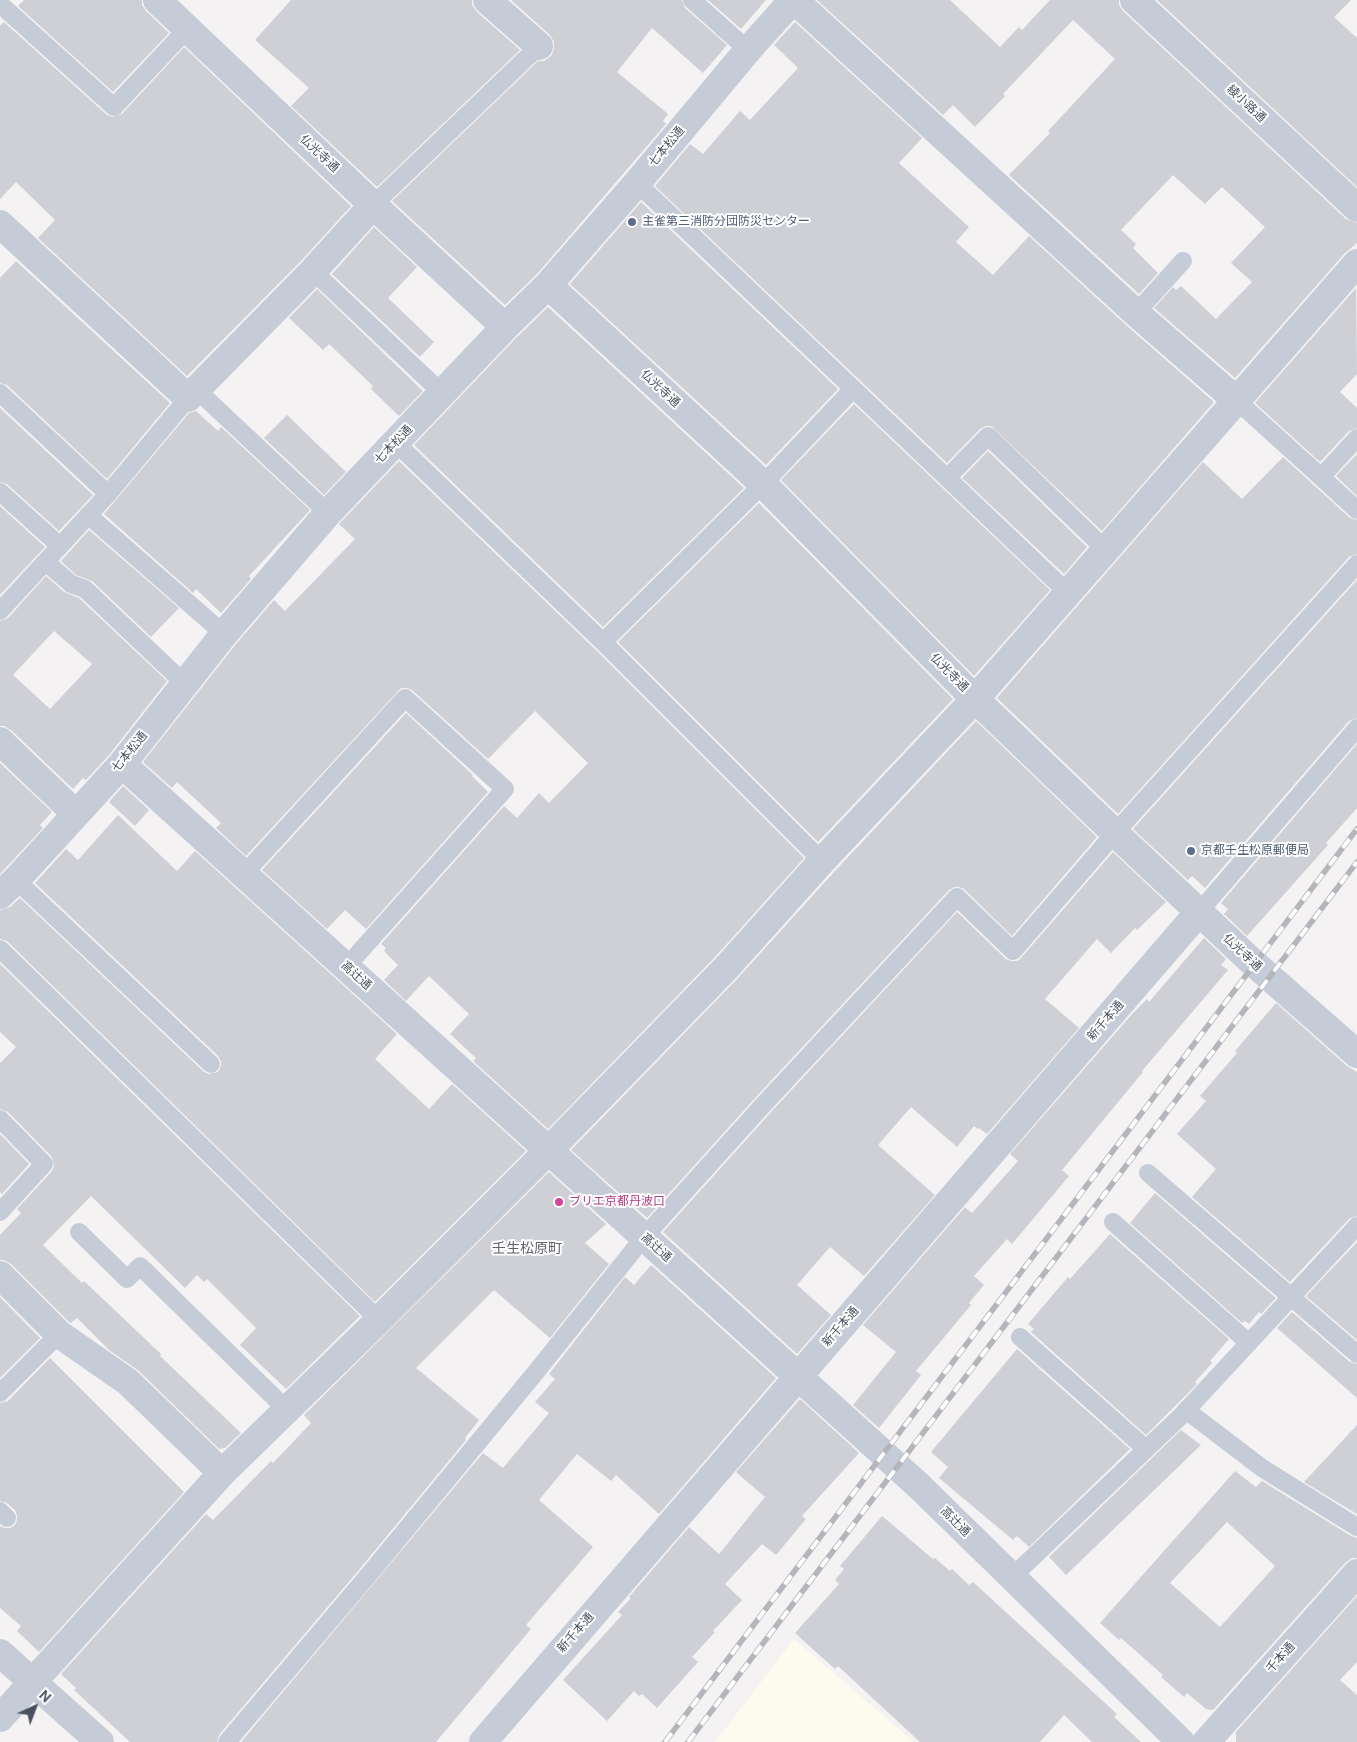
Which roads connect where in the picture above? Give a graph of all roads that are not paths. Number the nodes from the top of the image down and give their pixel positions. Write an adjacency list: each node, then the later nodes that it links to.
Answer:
1 (157, 0): 7 (street, 仏光寺通)
2 (487, 0): 8 (street)
3 (692, 0): 9 (lane)
4 (794, 0): 9 (street, 七本松通); 18 (street)
5 (1134, 0): 12 (street, 綾小路通)
6 (0, 4): 7 (lane)
7 (187, 29): 11 (street, 仏光寺通)
8 (539, 46): 11 (lane)
9 (748, 50): 10 (street, 七本松通)
10 (637, 182): 17 (street, 七本松通); 20 (lane)
11 (373, 205): 16 (street); 19 (street, 仏光寺通)
12 (1357, 208)
13 (0, 224): 22 (street)
14 (1183, 261): 18 (lane)
15 (1357, 263): 24 (street)
16 (313, 271): 22 (street); 23 (lane)
17 (548, 285): 19 (street, 七本松通); 29 (street, 仏光寺通)
18 (1136, 313): 24 (street)
19 (506, 327): 23 (street, 七本松通)
20 (853, 389): 28 (lane); 29 (lane)
21 (0, 393): 31 (lane)
22 (192, 394): 31 (lane); 33 (lane)
23 (443, 394): 26 (street, 七本松通)
24 (1236, 400): 27 (lane); 36 (street)
25 (1357, 438): 27 (lane)
26 (396, 443): 33 (street, 七本松通); 42 (lane)
27 (1321, 477): 32 (lane)
28 (947, 478): 36 (lane); 39 (lane)
29 (763, 484): 42 (lane); 44 (street, 仏光寺通)
30 (0, 492): 35 (lane)
31 (108, 494): 34 (lane)
32 (1357, 510)
33 (328, 513): 41 (street, 七本松通)
34 (88, 515): 35 (lane); 41 (lane)
35 (60, 546): 37 (lane)
36 (1106, 550): 39 (street)
37 (46, 562): 40 (lane); 43 (lane)
38 (1357, 564): 49 (lane)
39 (1068, 593): 44 (street)
40 (0, 611)
41 (224, 634): 43 (street, 七本松通)
42 (602, 642): 50 (lane)
43 (184, 683): 47 (street, 七本松通)
44 (975, 699): 49 (street, 仏光寺通); 50 (street)
45 (1357, 728): 53 (lane)
46 (0, 741): 48 (street)
47 (122, 764): 48 (street, 七本松通); 51 (street, 高辻通)
48 (76, 814): 52 (street, 七本松通)
49 (1115, 833): 53 (street, 仏光寺通); 65 (lane)
50 (822, 861): 59 (street)
51 (244, 874): 55 (street, 高辻通); 55 (lane)
52 (8, 887): 57 (lane)
53 (1199, 912): 56 (street, 仏光寺通); 73 (street, 新千本通)
54 (0, 949): 68 (lane)
55 (346, 967): 59 (street, 高辻通)
56 (1357, 1054)
57 (211, 1064)
58 (0, 1119): 61 (lane)
59 (548, 1150): 65 (street, 高辻通); 68 (street)
60 (1148, 1173): 67 (lane)
61 (0, 1212)
62 (1113, 1222): 71 (lane)
63 (1357, 1226): 67 (lane)
64 (79, 1232): 75 (lane)
65 (644, 1237): 73 (street, 高辻通); 86 (lane)
66 (0, 1275): 69 (street)
67 (1292, 1296): 71 (lane); 72 (lane)
68 (379, 1320): 75 (street)
69 (59, 1334): 74 (lane); 78 (street)
70 (1020, 1337): 77 (lane)
71 (1249, 1343): 76 (lane)
72 (1357, 1354)
73 (798, 1376): 81 (street, 高辻通); 87 (street, 新千本通)
74 (0, 1393)
75 (286, 1409): 78 (street)
76 (1186, 1410): 77 (lane); 79 (lane)
77 (1146, 1449): 81 (lane)
78 (222, 1473): 83 (street)
79 (1357, 1527)
80 (1357, 1573): 89 (street, 千本通)
81 (1011, 1578): 88 (street, 高辻通)
82 (0, 1653): 83 (street)
83 (33, 1682): 84 (street); 85 (street)
84 (0, 1718)
85 (100, 1742)
86 (226, 1742)
87 (483, 1742)
88 (1181, 1742)
89 (1206, 1742)

